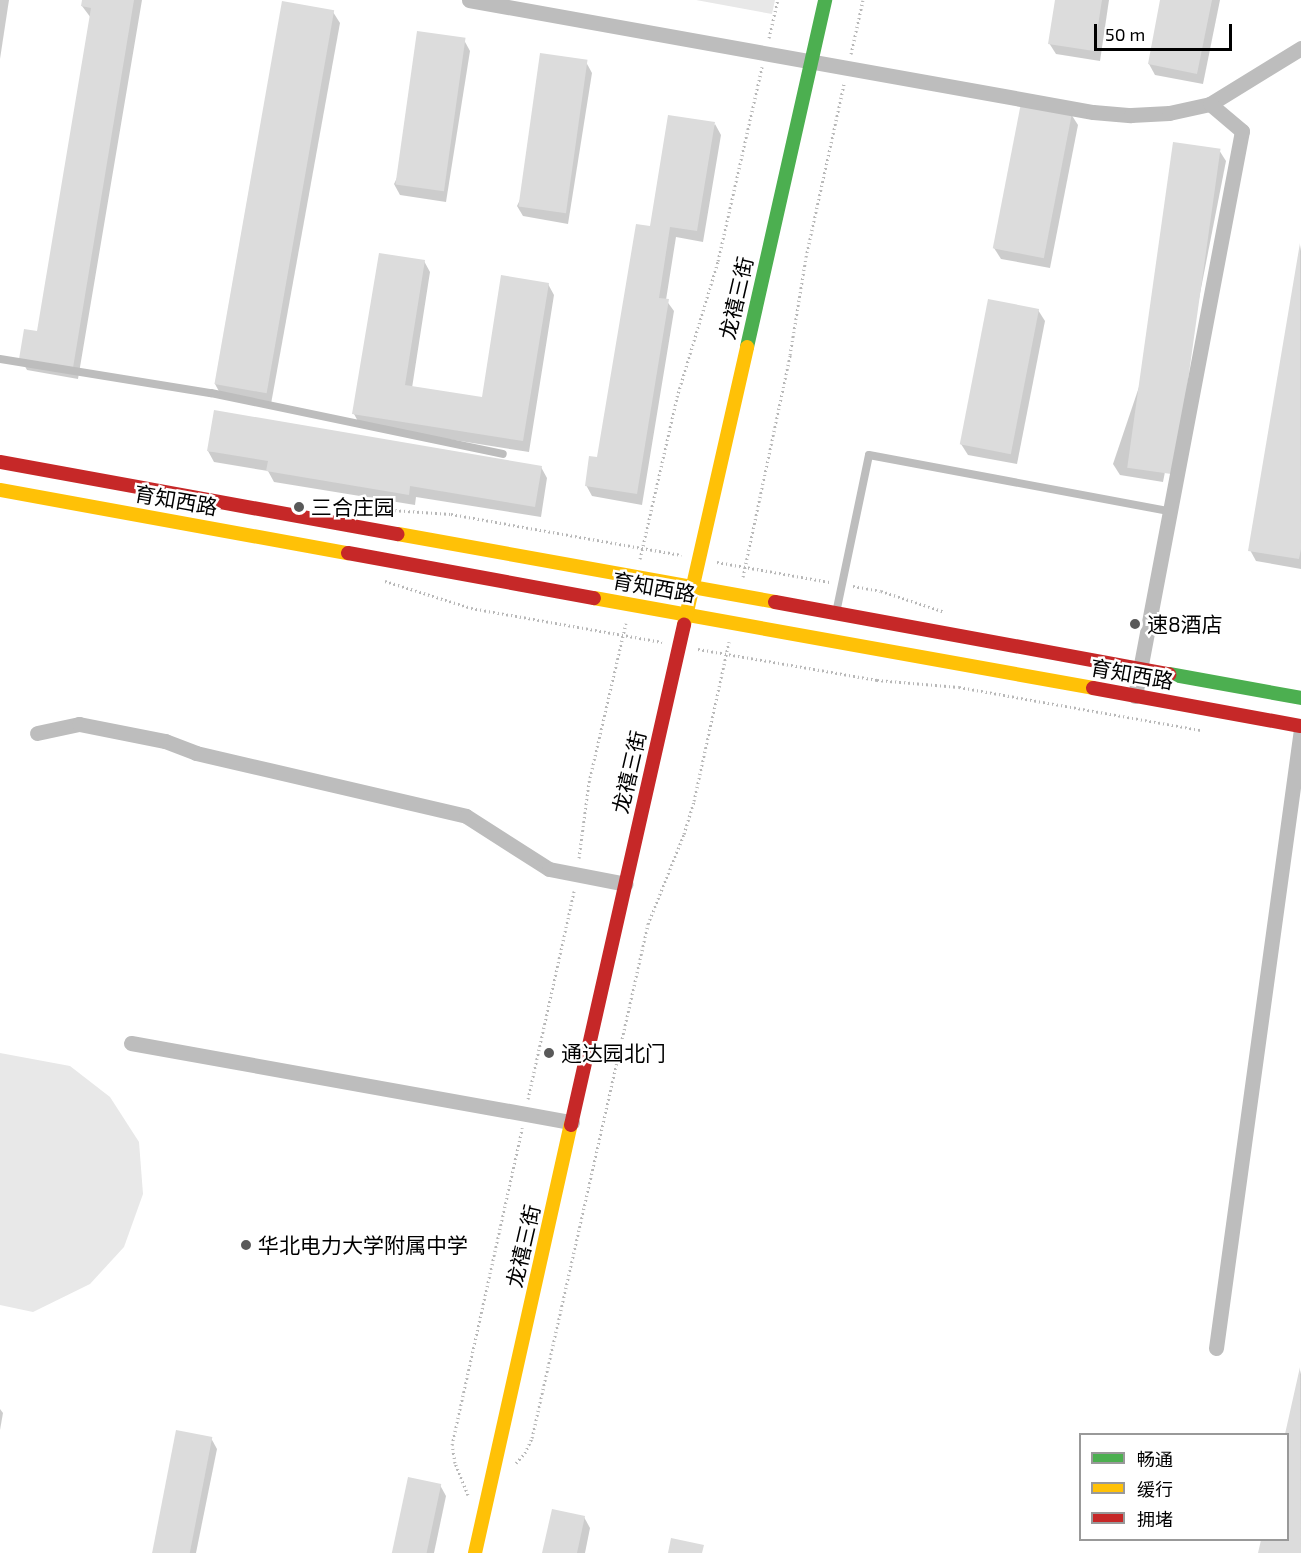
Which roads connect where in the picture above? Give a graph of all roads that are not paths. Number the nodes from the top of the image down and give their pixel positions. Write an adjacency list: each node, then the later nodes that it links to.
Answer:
1 (469, 0): 4 (street)
2 (825, 0): 4 (street, 龙禧三街)
3 (1301, 48): 5 (street)
4 (811, 61): 5 (street); 11 (street, 龙禧三街)
5 (1210, 104): 10 (street)
6 (0, 359): 7 (lane)
7 (503, 454)
8 (0, 462): 11 (street, 育知西路)
9 (0, 490): 13 (street, 育知西路)
10 (1169, 511): 12 (lane); 14 (street)
11 (692, 587): 12 (street, 育知西路); 13 (street, 龙禧三街)
12 (836, 613): 14 (street, 育知西路)
13 (686, 615): 15 (street, 育知西路); 19 (street, 龙禧三街)
14 (1140, 669): 15 (street); 16 (street, 育知西路)
15 (1135, 696): 17 (street, 育知西路)
16 (1301, 698)
17 (1301, 728): 22 (street)
18 (37, 733): 19 (street)
19 (626, 884): 21 (street, 龙禧三街)
20 (131, 1043): 21 (street)
21 (572, 1122): 23 (street, 龙禧三街)
22 (1216, 1348)
23 (475, 1553)

